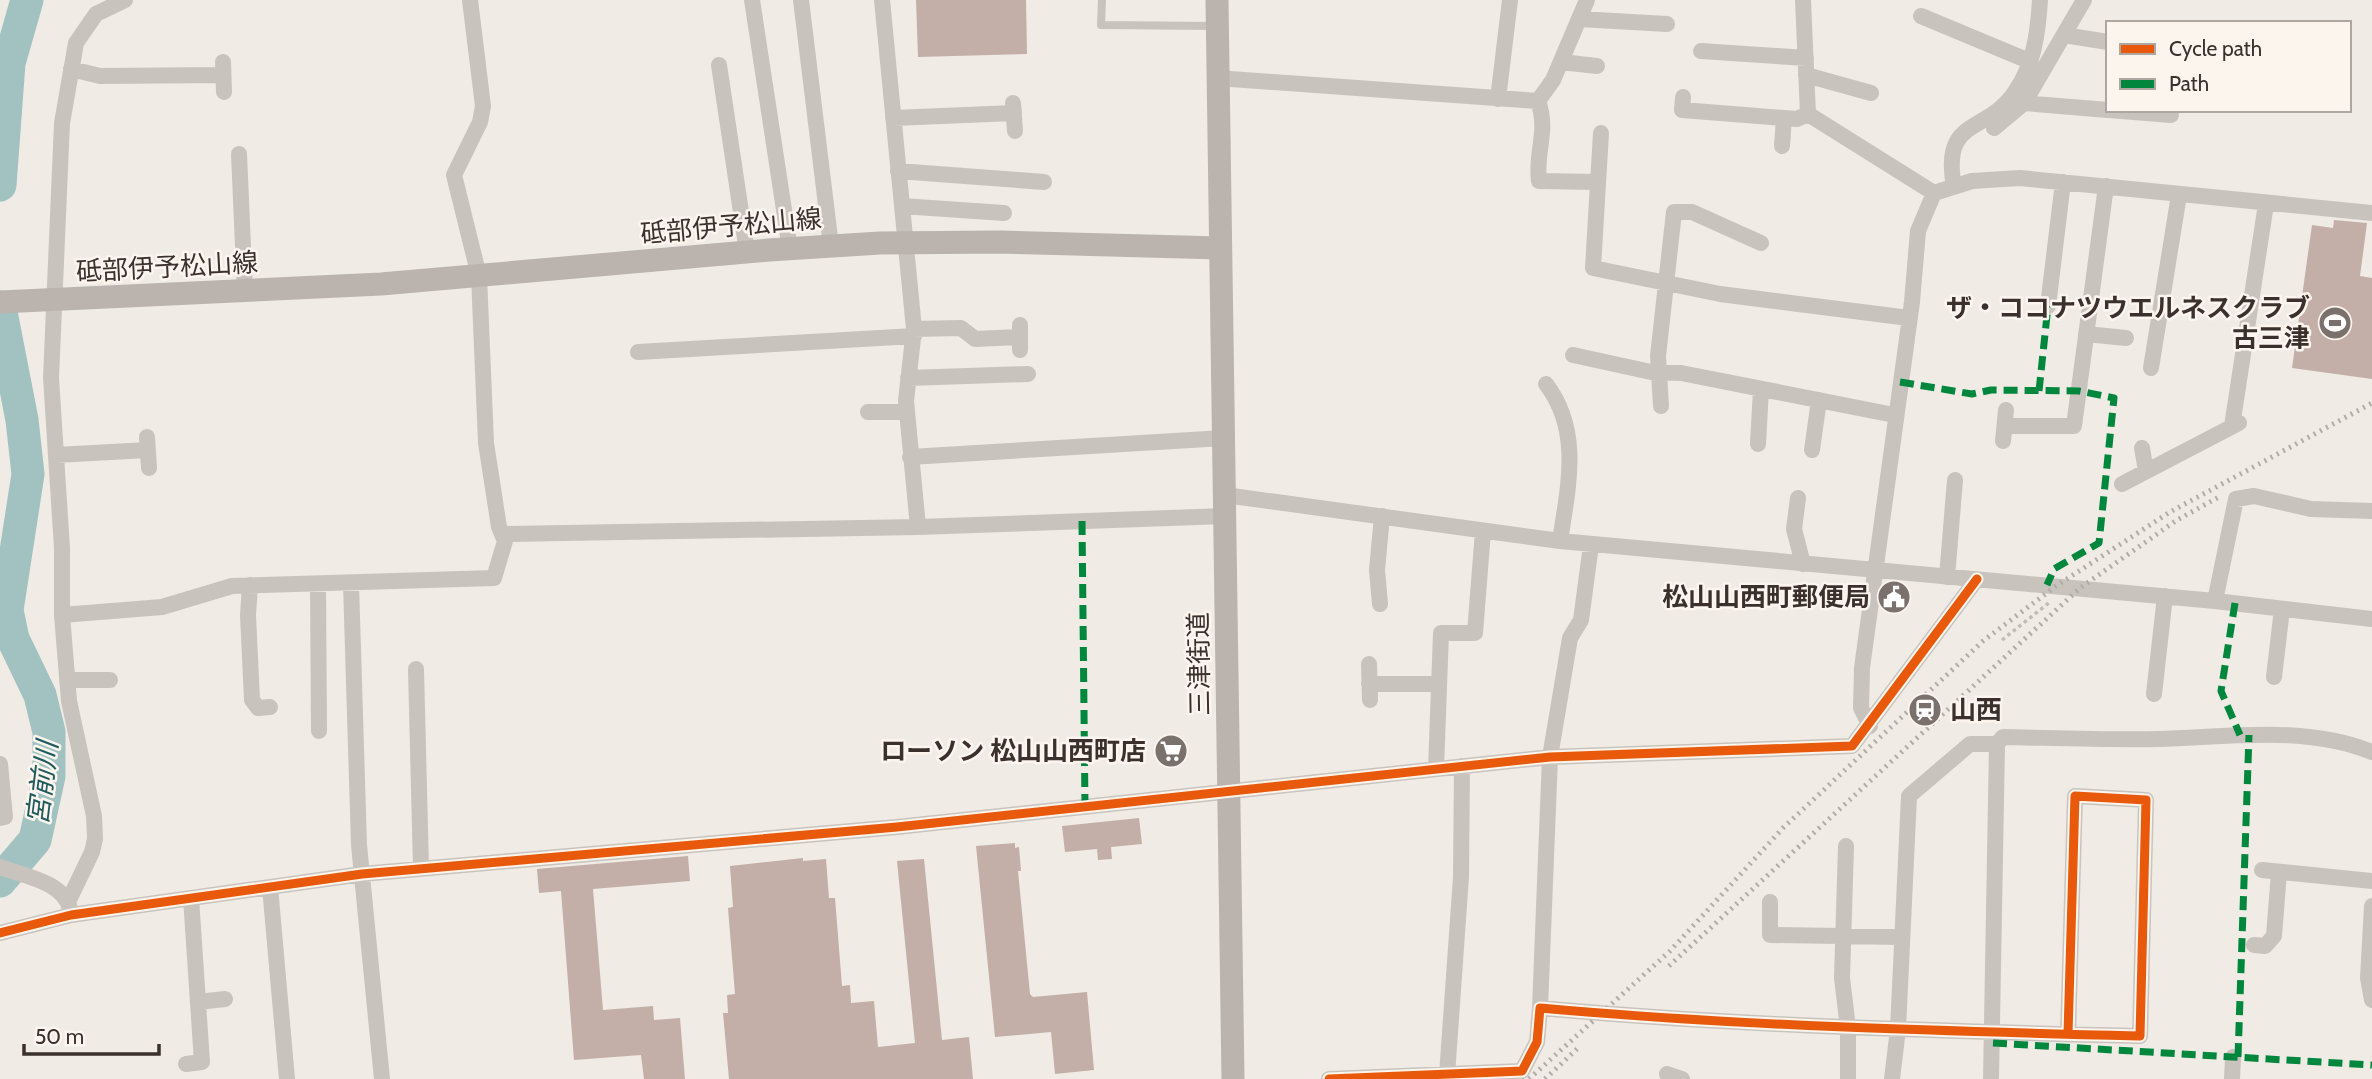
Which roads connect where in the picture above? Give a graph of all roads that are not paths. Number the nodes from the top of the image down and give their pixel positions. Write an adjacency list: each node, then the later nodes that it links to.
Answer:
1 (124, 0): 26 (street)
2 (470, 0): 67 (street)
3 (752, 0): 64 (street)
4 (801, 0): 63 (street)
5 (882, 0): 41 (street)
6 (1102, 0): 16 (lane)
7 (1217, 0): 16 (main road)
8 (1510, 0): 33 (street)
9 (1587, 0): 14 (street)
10 (1803, 0): 20 (street)
11 (2084, 0): 17 (street)
12 (2038, 1): 22 (street)
13 (1922, 16): 22 (street)
14 (1579, 19): 15 (street); 23 (street)
15 (1667, 24)
16 (1217, 26): 29 (main road)
17 (2064, 35): 18 (street); 35 (street)
18 (2106, 42)
19 (1702, 51): 20 (street)
20 (1805, 58): 27 (street)
21 (141, 59): 28 (street)
22 (2029, 61): 54 (street)
23 (1561, 62): 25 (street); 34 (street)
24 (719, 65): 66 (street)
25 (1597, 66)
26 (71, 69): 28 (street); 70 (street)
27 (1806, 75): 31 (street); 38 (street)
28 (142, 76): 30 (street)
29 (1217, 78): 33 (street); 65 (main road)
30 (224, 92)
31 (1871, 93)
32 (1683, 97): 42 (street)
33 (1498, 99): 34 (street)
34 (1538, 101): 51 (street)
35 (2024, 103): 36 (street); 43 (street)
36 (2106, 110)
37 (2133, 112): 40 (street)
38 (1808, 114): 42 (street); 55 (street)
39 (960, 115): 41 (street); 44 (street); 45 (street)
40 (2171, 115)
41 (893, 118): 49 (street)
42 (1784, 118): 47 (street)
43 (1994, 128)
44 (1015, 131)
45 (960, 133)
46 (1601, 133): 51 (street)
47 (1782, 146)
48 (239, 154): 69 (street)
49 (898, 171): 50 (street); 58 (street)
50 (1044, 182)
51 (1598, 182): 68 (street)
52 (2063, 182): 53 (street); 54 (street); 72 (street)
53 (2106, 186): 56 (street); 75 (street)
54 (1954, 187): 55 (street)
55 (1934, 193): 73 (street)
56 (2179, 195): 57 (street); 82 (street)
57 (2266, 204): 60 (street); 101 (street)
58 (902, 206): 59 (street); 61 (street)
59 (1004, 213)
60 (2372, 213)
61 (905, 243): 63 (main road, 砥部伊予松山線); 65 (main road, 砥部伊予松山線); 74 (street)
62 (1761, 243): 68 (street)
63 (831, 246): 64 (main road, 砥部伊予松山線)
64 (790, 248): 66 (main road, 砥部伊予松山線)
65 (1220, 248): 94 (main road, 三津街道)
66 (747, 252): 67 (main road, 砥部伊予松山線)
67 (479, 276): 69 (main road, 砥部伊予松山線); 110 (street)
68 (1668, 284): 73 (street); 83 (street)
69 (245, 291): 70 (main road, 砥部伊予松山線)
70 (54, 300): 71 (main road, 砥部伊予松山線); 98 (street)
71 (5, 302)
72 (2048, 306)
73 (1909, 318): 92 (street)
74 (914, 333): 76 (street); 78 (street); 85 (street)
75 (2086, 334): 77 (street); 93 (street)
76 (1020, 337)
77 (2126, 338)
78 (768, 344): 79 (street); 81 (street)
79 (638, 352)
80 (1573, 355): 83 (street)
81 (769, 362)
82 (2151, 368)
83 (1659, 372): 87 (street); 89 (street)
84 (1028, 374): 85 (street)
85 (908, 378): 91 (street)
86 (1546, 384): 111 (street)
87 (1761, 388): 88 (street); 95 (street)
88 (1819, 400): 92 (street); 97 (street)
89 (1661, 406)
90 (868, 412): 91 (street)
91 (906, 412): 99 (street)
92 (1894, 415): 114 (street)
93 (2005, 425)
94 (1224, 438): 99 (street); 105 (main road, 三津街道)
95 (1758, 444)
96 (2142, 448): 101 (street)
97 (1812, 450)
98 (56, 455): 100 (street); 124 (street)
99 (909, 457): 108 (street)
100 (149, 468)
101 (2146, 471): 103 (street)
102 (1955, 480): 115 (street)
103 (2122, 484)
104 (1798, 498): 113 (street)
105 (1225, 506): 107 (street); 108 (street); 142 (main road, 三津街道)
106 (2372, 511): 121 (street)
107 (1382, 516): 109 (street); 122 (street)
108 (918, 527): 110 (street)
109 (1483, 531): 111 (street); 131 (street)
110 (503, 534): 118 (street)
111 (1560, 541): 112 (street)
112 (1591, 545): 113 (street); 138 (street)
113 (1803, 564): 114 (street)
114 (1877, 570): 115 (street); 134 (street)
115 (1947, 577): 116 (street)
116 (1977, 579): 120 (street); 134 (street)
117 (250, 584): 119 (street); 124 (street); 133 (street)
118 (351, 584): 119 (street); 147 (street)
119 (317, 585): 135 (street)
120 (2165, 596): 121 (street); 132 (street)
121 (2215, 601): 123 (street)
122 (1380, 604)
123 (2282, 609): 125 (street); 128 (street)
124 (62, 615): 129 (street)
125 (2372, 619)
126 (1369, 664): 131 (street)
127 (416, 669): 146 (street)
128 (2274, 677)
129 (67, 680): 130 (street); 153 (street)
130 (110, 680)
131 (1439, 684): 141 (street)
132 (2154, 694)
133 (270, 707)
134 (1870, 726): 138 (street)
135 (319, 731)
136 (1997, 744): 137 (street); 156 (street); 164 (street)
137 (2372, 752)
138 (1550, 757): 140 (street); 161 (street)
139 (0, 764): 143 (street)
140 (1462, 766): 141 (street); 168 (street)
141 (1436, 769): 142 (street)
142 (1229, 790): 146 (street); 171 (main road, 三津街道)
143 (0, 818)
144 (1846, 846): 155 (street)
145 (0, 867): 153 (street)
146 (421, 868): 147 (street)
147 (362, 874): 149 (street); 170 (street)
148 (2372, 881): 157 (street)
149 (270, 887): 150 (street); 169 (street)
150 (191, 898): 153 (street); 160 (street)
151 (1770, 902): 155 (street)
152 (2372, 906): 159 (street)
153 (69, 908): 154 (street)
154 (0, 933)
155 (1845, 935): 156 (street); 162 (street)
156 (1902, 937): 163 (street)
157 (2254, 945)
158 (225, 999): 160 (street)
159 (2372, 1000)
160 (198, 1002): 167 (street)
161 (1540, 1008): 162 (street); 168 (street)
162 (1848, 1027): 163 (street); 173 (street)
163 (1898, 1029): 164 (street); 174 (street)
164 (1993, 1032): 165 (street); 175 (street)
165 (2068, 1034): 165 (street)
166 (2233, 1057): 176 (street)
167 (186, 1064)
168 (1447, 1074): 172 (street)
169 (286, 1079)
170 (383, 1079)
171 (1233, 1079)
172 (1329, 1079)
173 (1847, 1079)
174 (1892, 1079)
175 (1991, 1079)
176 (2232, 1079)

